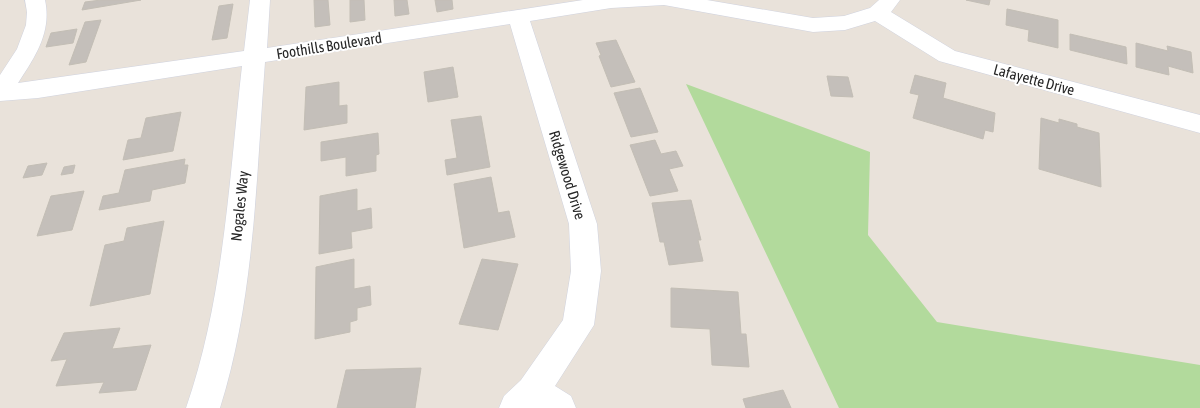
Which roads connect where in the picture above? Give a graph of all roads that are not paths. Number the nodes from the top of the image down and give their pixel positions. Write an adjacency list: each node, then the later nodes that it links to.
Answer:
1 (35, 0): 9 (street)
2 (260, 0): 8 (street, Nogales Way)
3 (658, 0): 5 (street, Foothills Boulevard)
4 (671, 0): 6 (street)
5 (611, 1): 7 (street, Foothills Boulevard)
6 (884, 7): 10 (street, Lafayette Drive)
7 (518, 16): 8 (street, Foothills Boulevard); 11 (street, Ridgewood Drive)
8 (254, 58): 9 (street, Foothills Boulevard); 12 (street, Nogales Way)
9 (0, 93)
10 (1200, 124)
11 (536, 402)
12 (203, 408)

